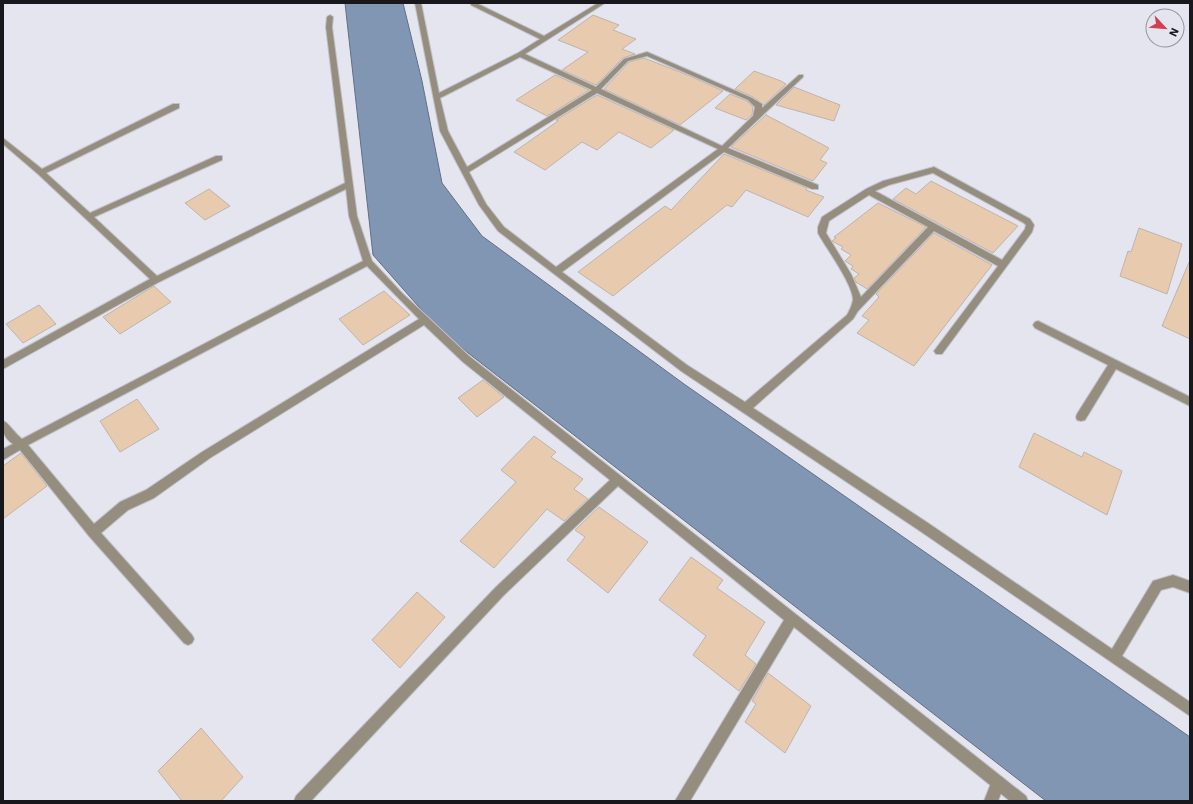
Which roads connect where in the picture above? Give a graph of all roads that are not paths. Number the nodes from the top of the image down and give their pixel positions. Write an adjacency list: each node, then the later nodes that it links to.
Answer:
1 (418, 3): 9 (street)
2 (602, 3): 5 (street)
3 (472, 4): 5 (street)
4 (330, 16): 17 (street)
5 (545, 39): 6 (street)
6 (520, 54): 8 (street); 9 (street)
7 (801, 76): 11 (street)
8 (597, 90): 11 (street); 13 (street); 15 (street)
9 (436, 97): 15 (street)
10 (176, 106): 16 (street)
11 (757, 117): 13 (street)
12 (3, 140): 16 (street)
13 (723, 149): 18 (street); 24 (street)
14 (219, 158): 20 (street)
15 (465, 171): 24 (street)
16 (41, 172): 20 (street)
17 (348, 184): 22 (street); 25 (street)
18 (815, 187)
19 (869, 191): 21 (street); 23 (street); 26 (street)
20 (88, 217): 25 (street)
21 (933, 226): 23 (street); 26 (street)
22 (368, 262): 27 (street); 36 (street)
23 (1003, 265): 29 (street)
24 (556, 272): 33 (street)
25 (156, 280): 31 (street)
26 (856, 308): 33 (street)
27 (425, 320): 38 (street); 39 (street)
28 (1038, 325): 30 (street)
29 (939, 351)
30 (1114, 363): 32 (street); 34 (street)
31 (3, 365)
32 (1190, 402)
33 (746, 408): 43 (street)
34 (1081, 417)
35 (3, 425): 36 (street)
36 (21, 444): 37 (street); 39 (street)
37 (3, 455)
38 (617, 480): 41 (street); 46 (street)
39 (93, 532): 42 (street)
40 (1190, 587): 43 (street)
41 (792, 619): 45 (street); 47 (street)
42 (188, 640)
43 (1114, 658): 44 (street)
44 (1190, 710)
45 (998, 783): 48 (street); 49 (street)
46 (302, 801)
47 (682, 801)
48 (991, 801)
49 (1021, 801)

